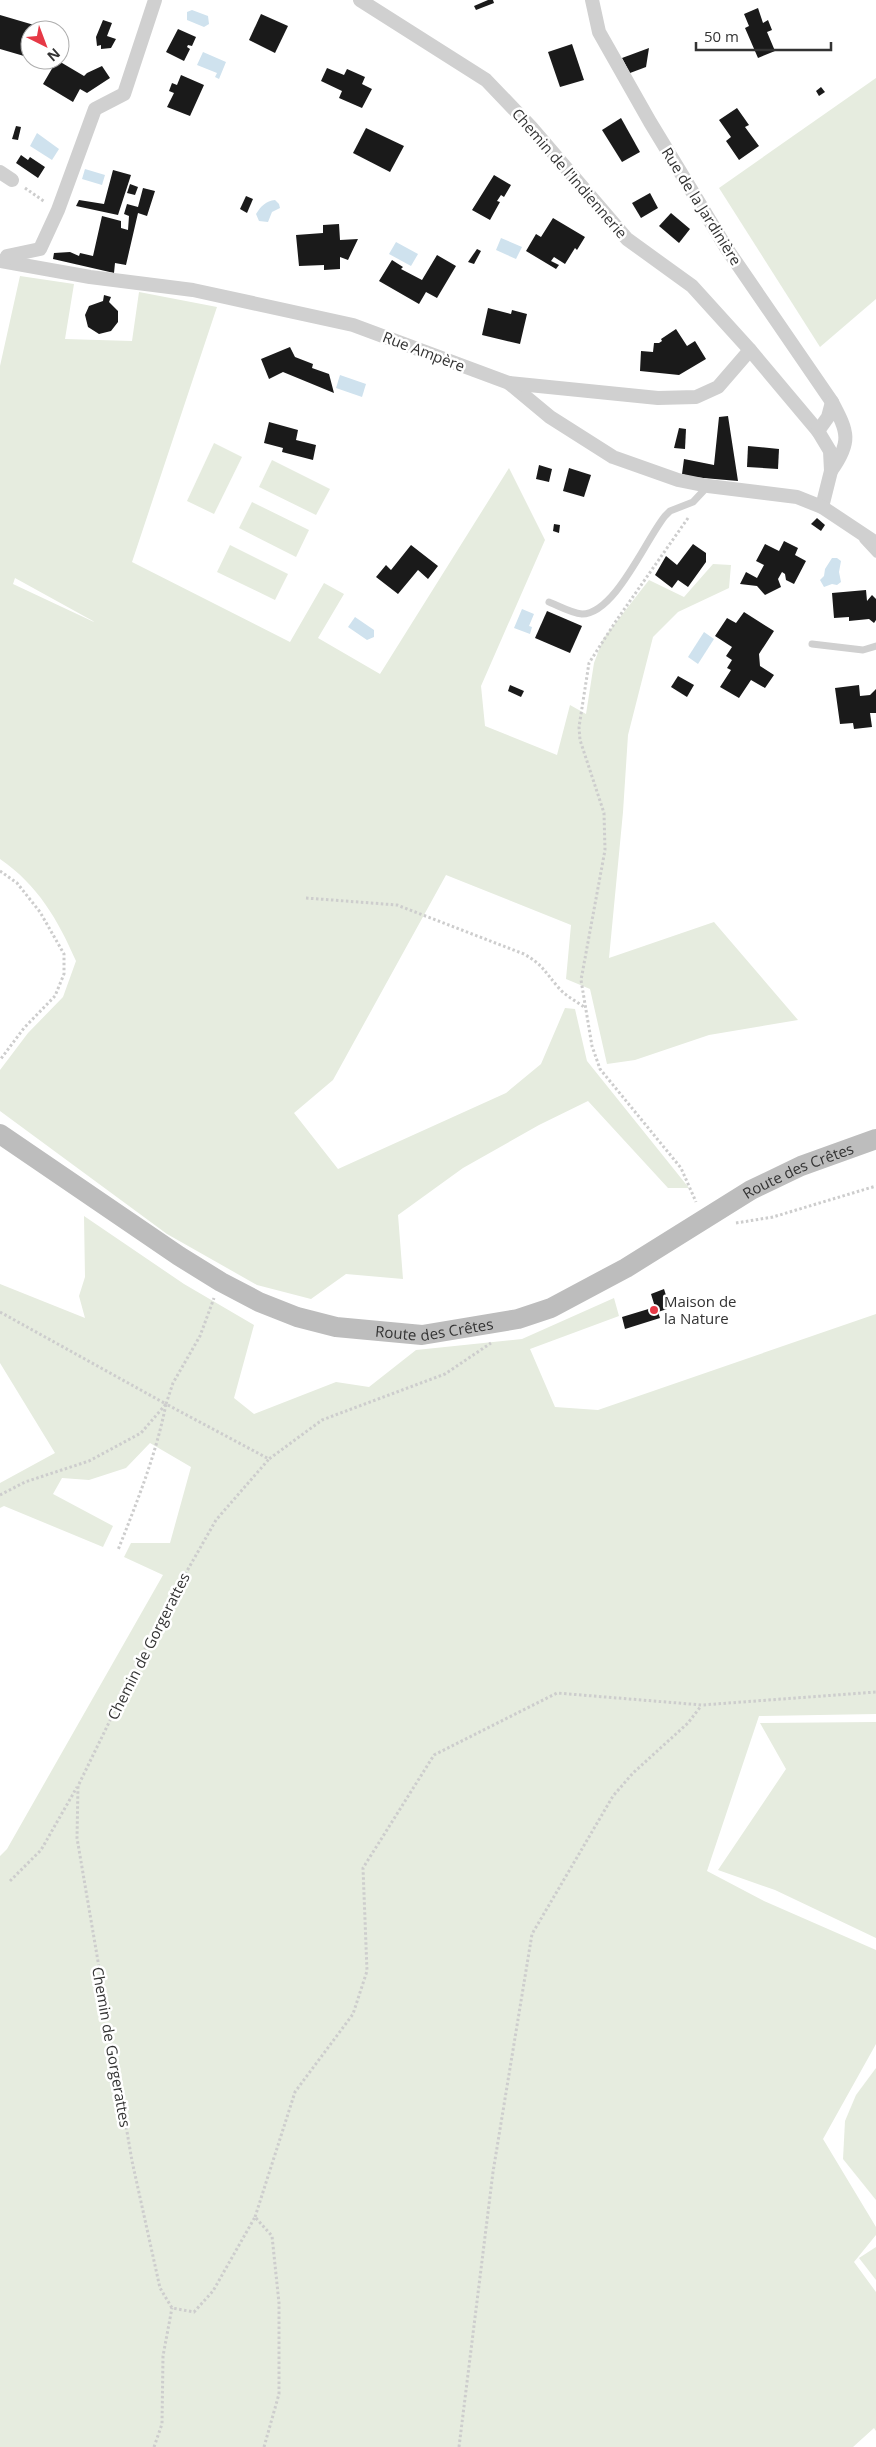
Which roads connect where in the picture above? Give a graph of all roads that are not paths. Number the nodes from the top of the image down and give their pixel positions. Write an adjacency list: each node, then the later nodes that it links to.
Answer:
1 (155, 0): 4 (street)
2 (360, 0): 5 (street, Chemin de l'Indiennerie)
3 (592, 0): 7 (street, Rue de la Jardinière)
4 (2, 261): 6 (street, Rue Ampère)
5 (750, 350): 6 (street); 8 (street, Chemin de l'Indiennerie)
6 (509, 383): 10 (street, Rue Ampère)
7 (832, 402): 8 (street); 9 (street, Rue de la Jardinière)
8 (818, 431): 9 (street, Chemin de l'Indiennerie)
9 (831, 471): 11 (street)
10 (704, 491): 11 (street, Rue Ampère); 15 (lane)
11 (822, 507): 12 (street, Rue Ampère)
12 (854, 530): 13 (street, Rue Ampère); 14 (lane)
13 (876, 543)
14 (876, 554)
15 (549, 602)
16 (812, 644): 17 (lane)
17 (876, 646)
18 (0, 1134): 19 (street, Route des Crêtes)
19 (876, 1139)

